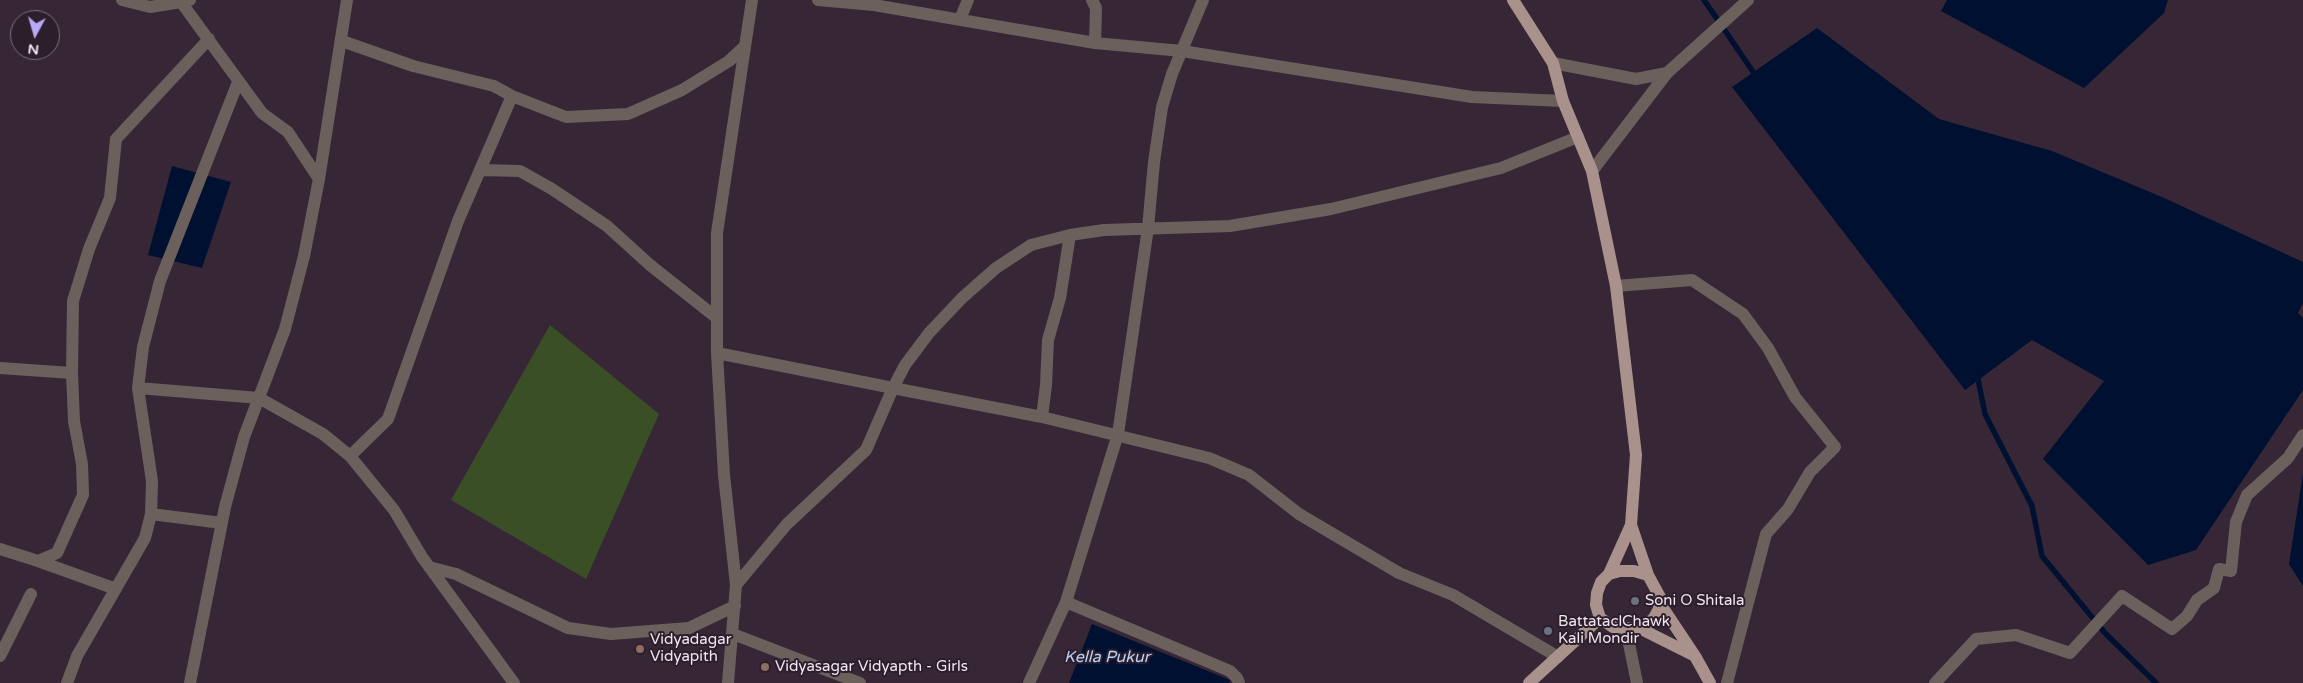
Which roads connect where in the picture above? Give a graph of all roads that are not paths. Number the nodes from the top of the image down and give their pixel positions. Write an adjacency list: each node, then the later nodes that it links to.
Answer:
1 (122, 0): 10 (street)
2 (347, 0): 13 (street)
3 (752, 0): 15 (street)
4 (818, 0): 11 (street)
5 (968, 0): 11 (street)
6 (1092, 0): 14 (street)
7 (1202, 0): 16 (street)
8 (1513, 0): 17 (main road)
9 (1748, 0): 18 (street)
10 (185, 1): 12 (street)
11 (960, 19): 14 (street)
12 (209, 39): 19 (street); 32 (street)
13 (342, 41): 20 (street); 25 (street)
14 (1095, 43): 16 (street)
15 (744, 47): 20 (street); 29 (street)
16 (1182, 51): 21 (street); 26 (street)
17 (1553, 63): 18 (street); 21 (main road)
18 (1667, 73): 24 (street)
19 (238, 82): 25 (street); 33 (street)
20 (512, 96): 23 (street)
21 (1563, 102): 22 (main road)
22 (1578, 136): 24 (main road); 26 (street)
23 (481, 170): 29 (street); 39 (street)
24 (1592, 171): 28 (main road)
25 (319, 179): 35 (street)
26 (1148, 228): 27 (street); 37 (street)
27 (1070, 235): 34 (street); 36 (street)
28 (1616, 286): 42 (main road); 71 (street)
29 (717, 318): 30 (street)
30 (717, 353): 34 (street); 48 (street)
31 (0, 368): 32 (street)
32 (72, 373): 44 (street)
33 (138, 388): 35 (street); 40 (street)
34 (893, 388): 36 (street); 48 (street)
35 (259, 398): 39 (street); 41 (street)
36 (1042, 417): 37 (street)
37 (1118, 434): 51 (street); 60 (street)
38 (2303, 435): 72 (street)
39 (350, 456): 45 (street)
40 (152, 514): 41 (street); 49 (street)
41 (222, 523): 62 (street)
42 (1631, 524): 46 (main road); 47 (main road)
43 (0, 549): 44 (street)
44 (38, 561): 49 (street)
45 (429, 567): 53 (street); 63 (street)
46 (1609, 574): 47 (main road); 54 (main road)
47 (1648, 575): 52 (main road)
48 (736, 585): 53 (street)
49 (116, 589): 61 (street)
50 (32, 594): 58 (street)
51 (1066, 602): 66 (street); 67 (street)
52 (1659, 602): 56 (main road); 59 (main road)
53 (735, 606): 57 (street)
54 (1600, 618): 55 (main road); 60 (main road)
55 (1626, 629): 56 (main road); 69 (street)
56 (1641, 629): 59 (main road)
57 (733, 634): 64 (street); 65 (street)
58 (0, 656)
59 (1695, 656): 70 (main road)
60 (1558, 657): 68 (main road)
61 (67, 683)
62 (190, 683)
63 (514, 683)
64 (728, 683)
65 (860, 683)
66 (1030, 683)
67 (1239, 683)
68 (1529, 683)
69 (1637, 683)
70 (1710, 683)
71 (1727, 683)
72 (1935, 683)

